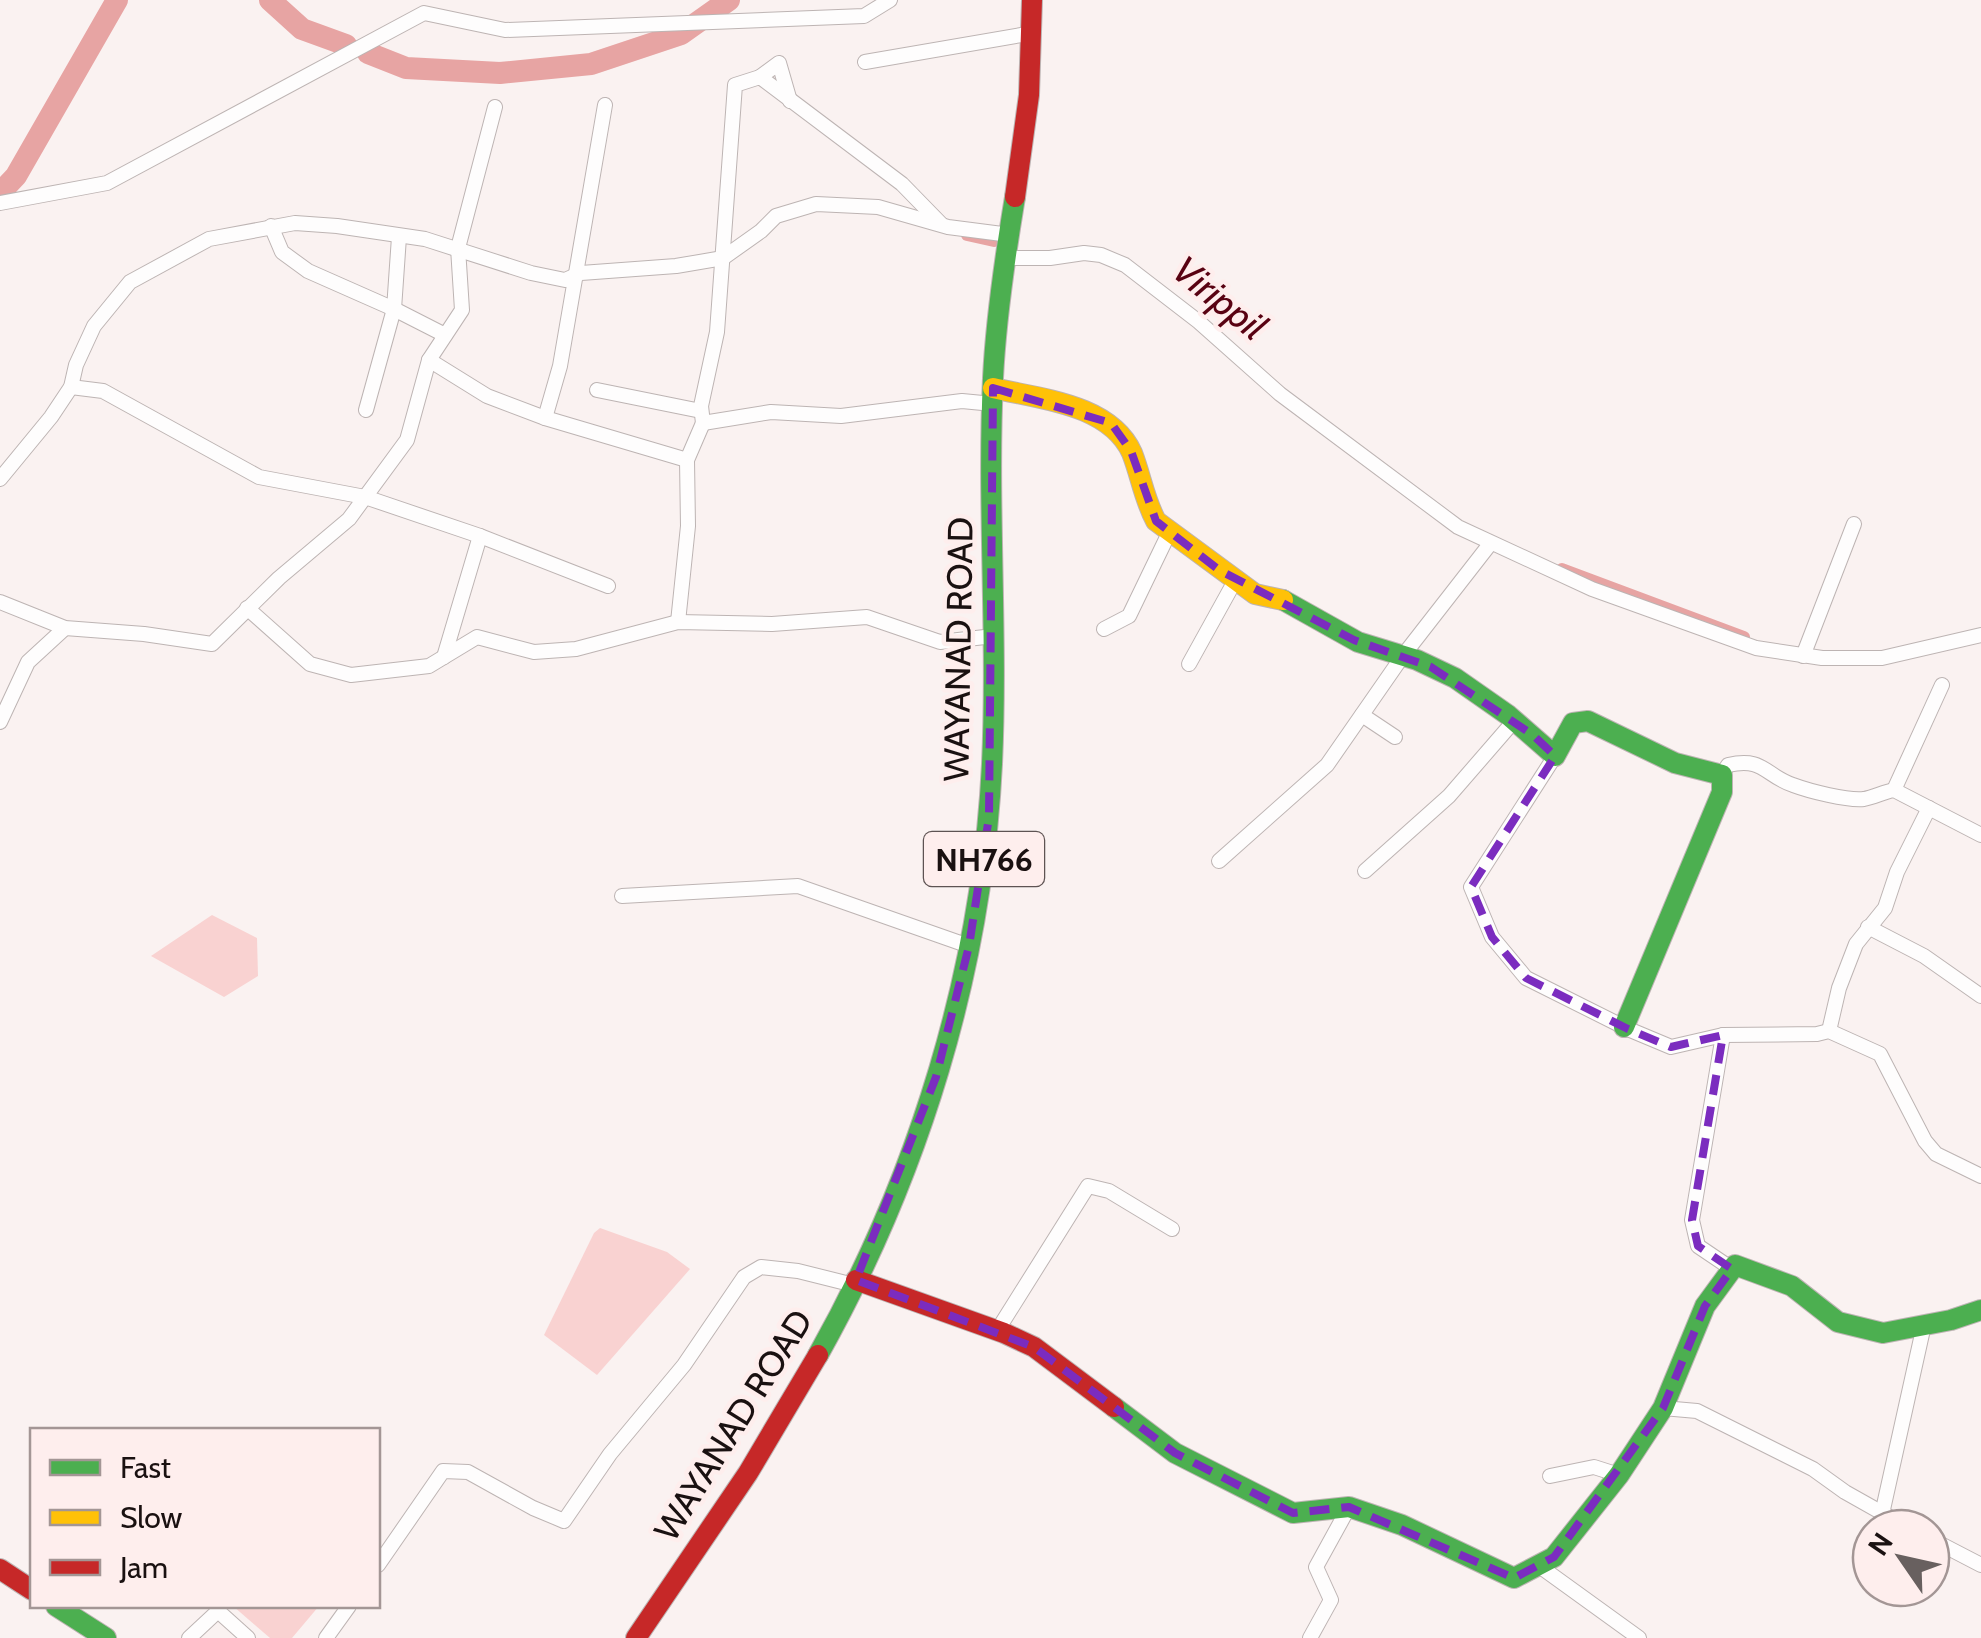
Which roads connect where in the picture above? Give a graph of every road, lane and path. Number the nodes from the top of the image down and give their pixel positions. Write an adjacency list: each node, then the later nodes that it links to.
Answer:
1 (890, 0): 9 (street)
2 (1032, 0): 3 (main road, WAYANAD ROAD / NH766)
3 (1032, 33): 4 (street); 12 (main road, WAYANAD ROAD / NH766)
4 (865, 62)
5 (760, 77): 6 (street); 6 (street); 15 (street)
6 (790, 101): 10 (street)
7 (605, 105): 17 (street)
8 (496, 108): 14 (street)
9 (0, 203)
10 (942, 225): 12 (street); 15 (street)
11 (271, 226): 13 (street); 18 (street); 21 (street)
12 (1010, 235): 16 (main road, WAYANAD ROAD / NH766)
13 (399, 238): 14 (street); 18 (street)
14 (458, 248): 17 (street); 19 (street)
15 (723, 258): 17 (street); 25 (street)
16 (1006, 258): 23 (main road, WAYANAD ROAD / NH766); 33 (street)
17 (574, 278): 26 (street)
18 (394, 309): 19 (street); 24 (street)
19 (445, 336): 20 (street)
20 (428, 360): 26 (street); 29 (street)
21 (71, 387): 28 (street); 29 (street)
22 (596, 390): 25 (street)
23 (993, 396): 25 (street); 31 (main road); 42 (main road, WAYANAD ROAD / NH766)
24 (366, 410)
25 (702, 417): 27 (street)
26 (545, 418): 27 (street)
27 (688, 460): 38 (street)
28 (0, 479)
29 (366, 497): 32 (street); 37 (street)
30 (1854, 524): 43 (street)
31 (1169, 533): 34 (main road); 40 (street)
32 (480, 536): 35 (street); 44 (street)
33 (1490, 544): 43 (street); 45 (street)
34 (1236, 579): 45 (main road); 46 (street)
35 (608, 586)
36 (0, 602): 39 (street)
37 (247, 608): 39 (street); 44 (street)
38 (678, 622): 42 (street); 44 (street)
39 (65, 628): 50 (street)
40 (1104, 629)
41 (1981, 635): 43 (street)
42 (994, 636): 61 (main road, WAYANAD ROAD / NH766)
43 (1802, 656)
44 (444, 657)
45 (1402, 657): 48 (street); 49 (main road)
46 (1189, 664)
47 (1942, 685): 54 (street)
48 (1362, 714): 51 (street); 57 (street)
49 (1514, 721): 52 (main road); 58 (street)
50 (0, 722)
51 (1394, 737)
52 (1555, 756): 53 (main road); 63 (street)
53 (1722, 776): 54 (street); 63 (main road)
54 (1894, 790): 55 (street)
55 (1929, 808): 56 (street); 60 (street)
56 (1981, 835)
57 (1219, 862)
58 (1365, 870)
59 (622, 896): 61 (street)
60 (1868, 927): 62 (street); 64 (street)
61 (970, 946): 69 (main road, WAYANAD ROAD / NH766)
62 (1981, 996)
63 (1624, 1027): 65 (street)
64 (1829, 1031): 65 (street); 66 (street)
65 (1723, 1035): 68 (street)
66 (1981, 1176)
67 (1172, 1229): 72 (street)
68 (1732, 1269): 71 (main road); 73 (main road)
69 (855, 1282): 72 (main road); 80 (street); 91 (main road, WAYANAD ROAD / NH766)
70 (1981, 1310): 71 (main road)
71 (1924, 1325): 78 (street)
72 (997, 1330): 76 (main road)
73 (1663, 1408): 74 (main road); 77 (street)
74 (1619, 1475): 75 (street); 81 (main road)
75 (1550, 1476)
76 (1349, 1508): 81 (main road); 92 (street)
77 (1873, 1508)
78 (1883, 1508)
79 (1951, 1549): 82 (street)
80 (380, 1562)
81 (1538, 1565): 93 (street)
82 (1981, 1565)
83 (0, 1569): 84 (main road)
84 (30, 1589)
85 (59, 1608): 87 (main road)
86 (348, 1608): 90 (street)
87 (106, 1638)
88 (189, 1638): 89 (street)
89 (248, 1638)
90 (326, 1638)
91 (636, 1638)
92 (1310, 1638)
93 (1639, 1638)

